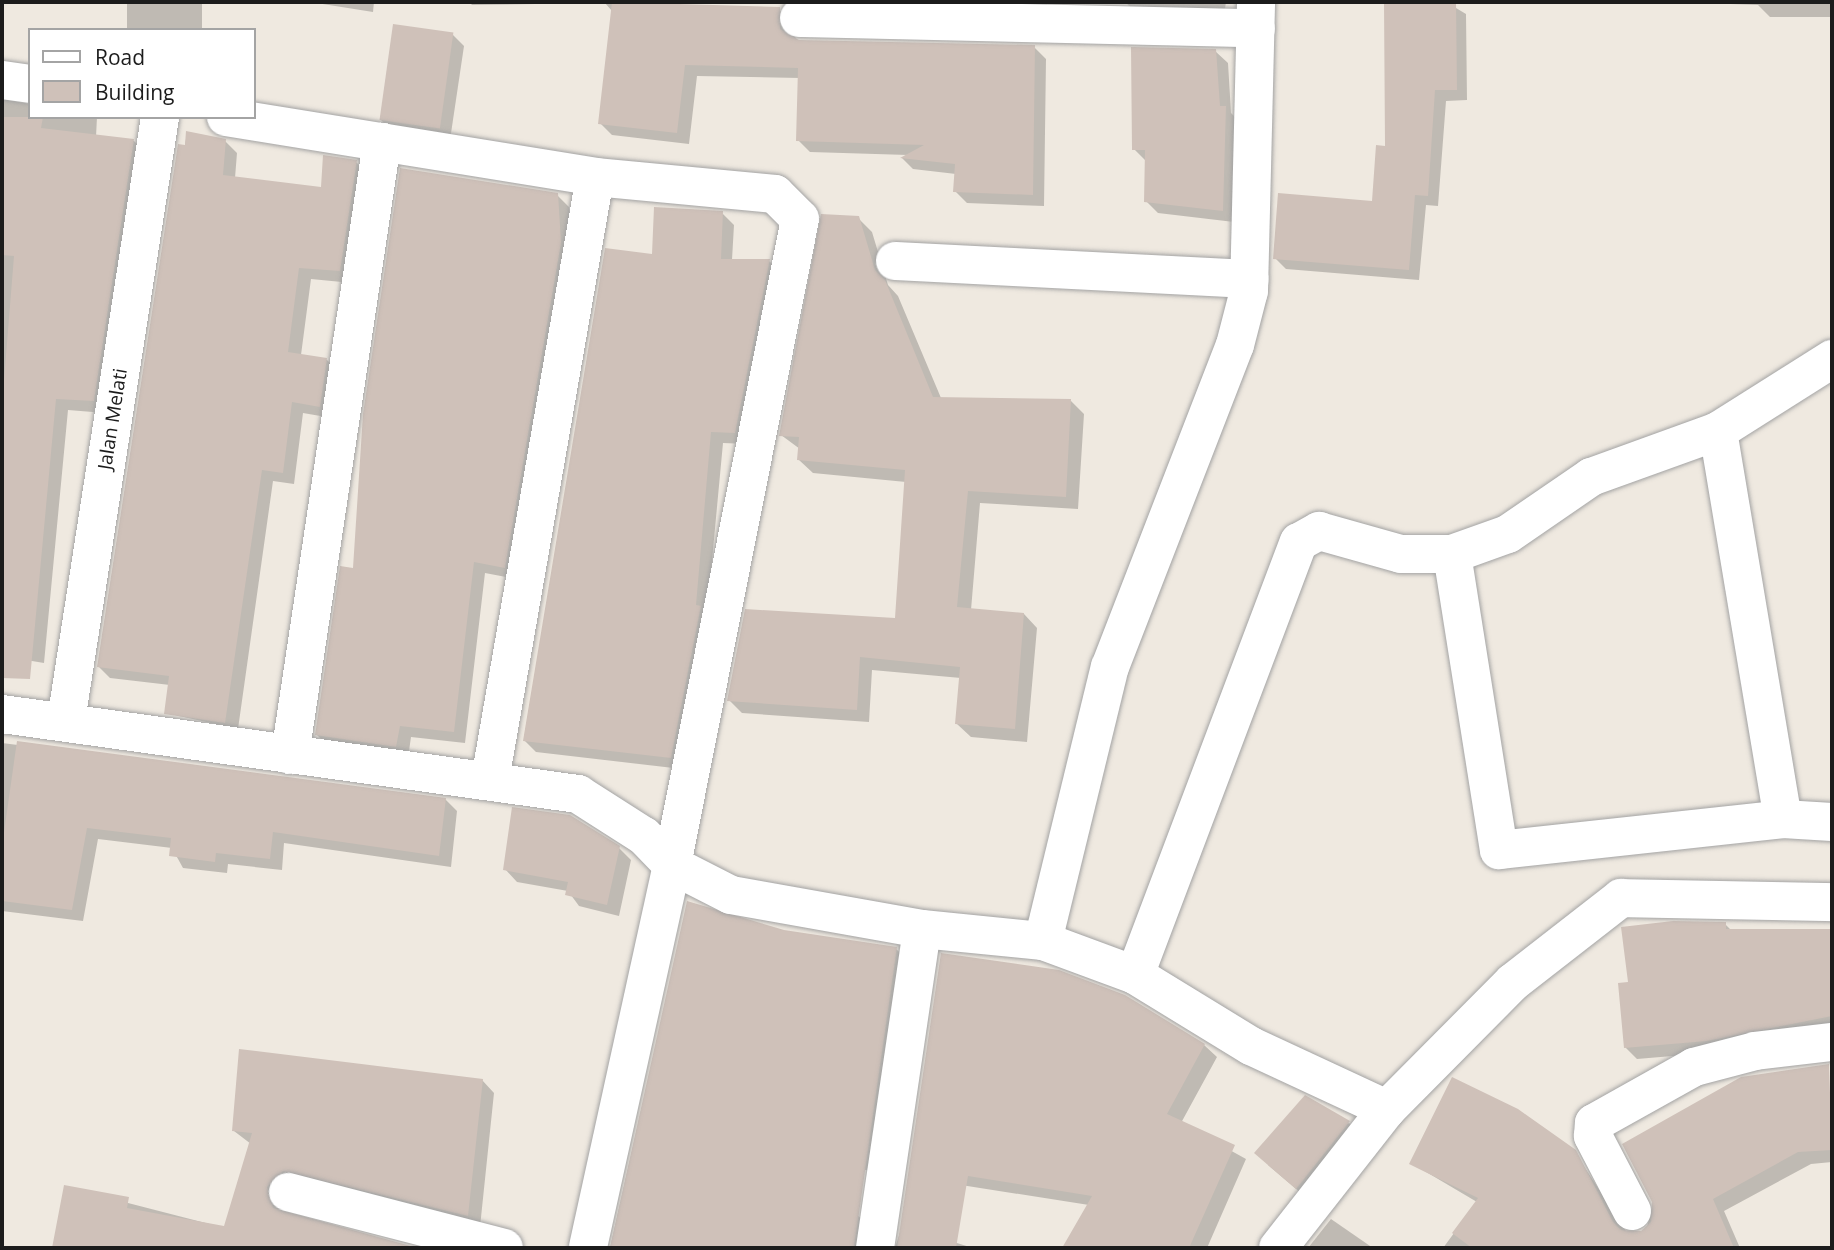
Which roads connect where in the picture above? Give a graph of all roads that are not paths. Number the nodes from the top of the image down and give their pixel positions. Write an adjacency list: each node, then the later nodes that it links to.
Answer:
1 (1256, 15): 2 (street); 10 (street)
2 (799, 18)
3 (2, 80): 4 (street)
4 (28, 84)
5 (160, 119): 15 (street, Jalan Melati)
6 (238, 119): 7 (street)
7 (382, 142): 8 (street); 16 (street)
8 (595, 177): 17 (street); 20 (street)
9 (895, 261): 10 (street)
10 (1250, 279): 23 (street)
11 (1832, 359): 12 (street)
12 (1718, 431): 13 (street); 18 (street)
13 (1452, 554): 18 (street); 24 (street)
14 (2, 714): 15 (street)
15 (66, 721): 16 (street)
16 (290, 755): 17 (street)
17 (490, 780): 20 (street)
18 (1783, 819): 19 (street)
19 (1832, 822)
20 (672, 865): 22 (street); 30 (street)
21 (1832, 902): 26 (street)
22 (922, 929): 23 (street); 31 (street)
23 (1043, 941): 24 (street)
24 (1135, 975): 26 (street)
25 (1832, 1042): 28 (street)
26 (1387, 1109): 32 (street)
27 (288, 1192): 29 (street)
28 (1632, 1211)
29 (505, 1248)
30 (588, 1248)
31 (875, 1248)
32 (1278, 1248)

